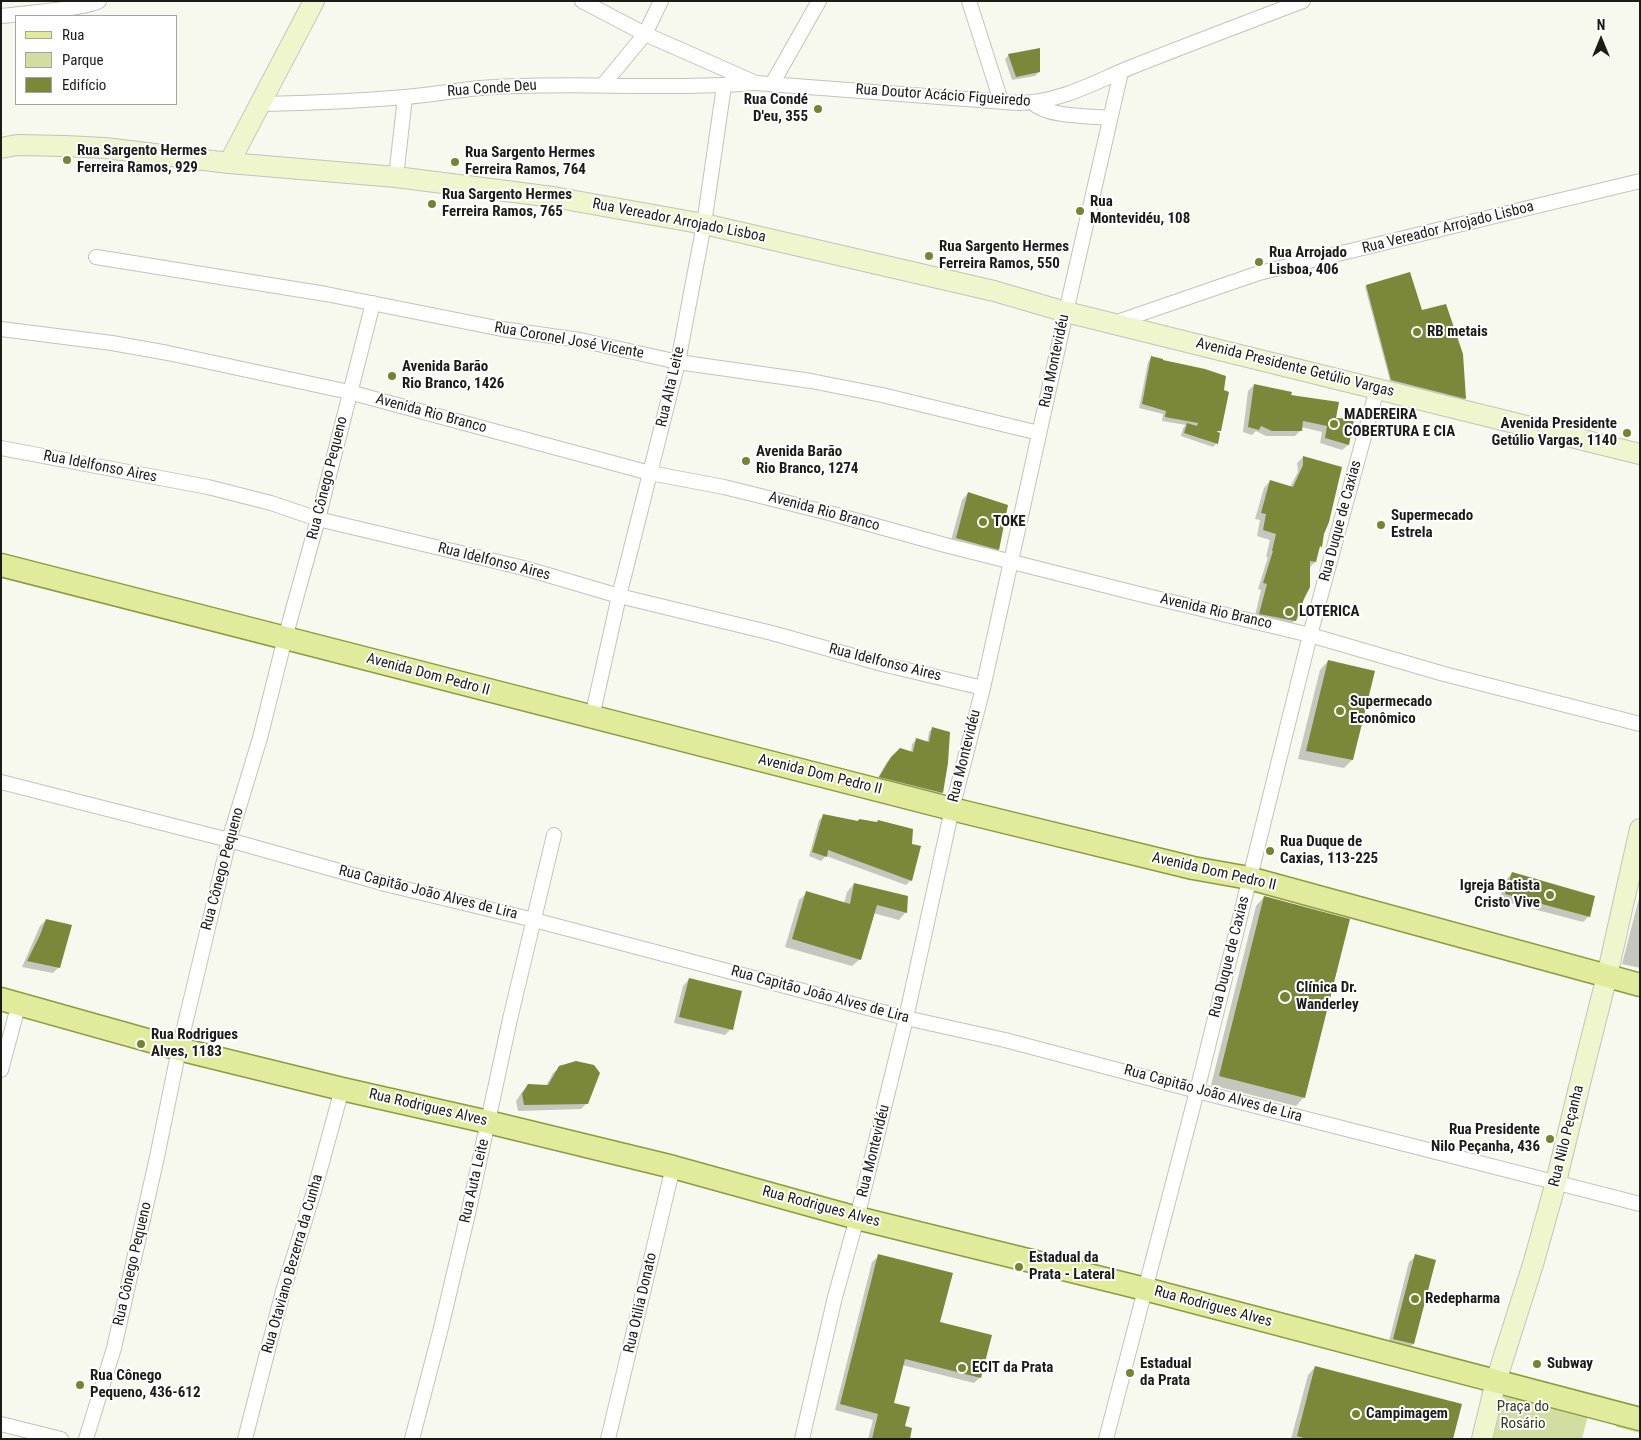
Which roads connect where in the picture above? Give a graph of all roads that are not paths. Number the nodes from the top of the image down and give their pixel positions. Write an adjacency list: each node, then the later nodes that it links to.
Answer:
1 (314, 1): 18 (main road)
2 (582, 1): 9 (street, Rua Doutor Acácio Figueiredo)
3 (662, 1): 9 (street)
4 (819, 1): 12 (street)
5 (969, 1): 16 (street)
6 (1303, 1): 10 (street, Rua Doutor Acácio Figueiredo)
7 (97, 2): 8 (street)
8 (1, 16)
9 (645, 34): 11 (street, Rua Doutor Acácio Figueiredo); 13 (street)
10 (1120, 72): 17 (street, Rua Doutor Acácio Figueiredo); 19 (street, Rua Montevidéu)
11 (756, 83): 12 (street, Rua Doutor Acácio Figueiredo); 14 (street)
12 (772, 84): 16 (street, Rua Doutor Acácio Figueiredo)
13 (603, 85): 14 (street, Rua Conde Deu); 15 (street, Rua Conde Deu)
14 (724, 86): 24 (street, Rua Alta Leite)
15 (405, 97): 18 (street, Rua Conde Deu); 22 (street)
16 (1001, 101): 17 (street, Rua Doutor Acácio Figueiredo)
17 (1033, 103): 19 (street)
18 (261, 104): 21 (main road)
19 (1110, 118): 27 (street, Rua Montevidéu)
20 (9, 147): 21 (main road, Rua Vereador Arrojado Lisboa)
21 (229, 162): 22 (main road, Rua Vereador Arrojado Lisboa)
22 (396, 177): 24 (main road, Rua Vereador Arrojado Lisboa)
23 (1640, 181): 28 (street, Rua Vereador Arrojado Lisboa)
24 (704, 224): 27 (main road, Rua Vereador Arrojado Lisboa); 30 (street, Rua Alta Leite)
25 (96, 257): 26 (street, Rua Coronel José Vicente)
26 (372, 303): 30 (street, Rua Coronel José Vicente); 32 (street, Rua Cônego Pequeno)
27 (1066, 312): 28 (main road, Avenida Presidente Getúlio Vargas); 33 (street, Rua Montevidéu)
28 (1114, 323): 31 (main road, Avenida Presidente Getúlio Vargas)
29 (1, 329): 32 (street, Avenida Rio Branco)
30 (678, 362): 33 (street, Rua Coronel José Vicente); 36 (street, Rua Alta Leite)
31 (1377, 389): 35 (main road, Avenida Presidente Getúlio Vargas); 41 (street, Rua Duque de Caxias)
32 (350, 392): 36 (street, Avenida Rio Branco); 37 (street, Rua Cônego Pequeno)
33 (1039, 433): 38 (street, Rua Montevidéu)
34 (1, 448): 37 (street, Rua Idelfonso Aires)
35 (1640, 454)
36 (650, 473): 38 (street, Avenida Rio Branco); 40 (street, Rua Alta Leite)
37 (318, 518): 40 (street, Rua Idelfonso Aires); 42 (street, Rua Cônego Pequeno)
38 (1011, 562): 41 (street, Avenida Rio Branco); 43 (street, Rua Montevidéu)
39 (1, 565): 42 (main road, Avenida Dom Pedro II)
40 (619, 596): 43 (street, Rua Idelfonso Aires); 44 (street, Rua Alta Leite)
41 (1310, 634): 45 (street, Avenida Rio Branco); 51 (street, Rua Duque de Caxias)
42 (285, 638): 44 (main road, Avenida Dom Pedro II); 50 (street, Rua Cônego Pequeno)
43 (983, 688): 47 (street, Rua Montevidéu)
44 (592, 718): 47 (main road, Avenida Dom Pedro II)
45 (1640, 724)
46 (1, 782): 50 (street, Rua Capitão João Alves de Lira)
47 (952, 809): 51 (main road, Avenida Dom Pedro II); 56 (street, Rua Montevidéu)
48 (1640, 829): 53 (main road, Rua Nilo Peçanha)
49 (554, 836): 52 (street, Rua Auta Leite)
50 (229, 840): 52 (street, Rua Capitão João Alves de Lira); 57 (street, Rua Cônego Pequeno)
51 (1249, 878): 53 (main road, Avenida Dom Pedro II); 60 (street, Rua Duque de Caxias)
52 (534, 920): 56 (street, Rua Capitão João Alves de Lira); 61 (street, Rua Auta Leite)
53 (1607, 976): 54 (main road, Avenida Dom Pedro II); 63 (main road, Rua Nilo Peçanha)
54 (1640, 985)
55 (10, 1001): 57 (main road, Rua Rodrigues Alves); 58 (street)
56 (906, 1018): 60 (street, Rua Capitão João Alves de Lira); 65 (street, Rua Montevidéu)
57 (179, 1049): 59 (main road, Rua Rodrigues Alves); 71 (street, Rua Cônego Pequeno)
58 (1, 1070)
59 (342, 1089): 61 (main road, Rua Rodrigues Alves); 72 (street, Rua Otaviano Bezerra da Cunha)
60 (1197, 1091): 63 (street, Rua Capitão João Alves de Lira); 66 (street, Rua Duque de Caxias)
61 (488, 1122): 62 (main road, Rua Rodrigues Alves); 73 (street, Rua Auta Leite)
62 (673, 1167): 65 (main road, Rua Rodrigues Alves); 74 (street, Rua Otilia Donato)
63 (1556, 1182): 64 (street, Rua Capitão João Alves de Lira); 67 (main road, Rua Nilo Peçanha)
64 (1640, 1204)
65 (857, 1218): 66 (main road, Rua Rodrigues Alves); 75 (street, Rua Montevidéu)
66 (1145, 1289): 67 (main road, Rua Rodrigues Alves); 76 (street, Rua Duque de Caxias)
67 (1496, 1381): 68 (main road, Rua Rodrigues Alves); 77 (main road, Rua Nilo Peçanha)
68 (1640, 1418)
69 (1, 1424): 70 (street)
70 (61, 1439)
71 (86, 1439)
72 (245, 1439)
73 (412, 1439)
74 (608, 1439)
75 (802, 1439)
76 (1106, 1439)
77 (1482, 1439)

